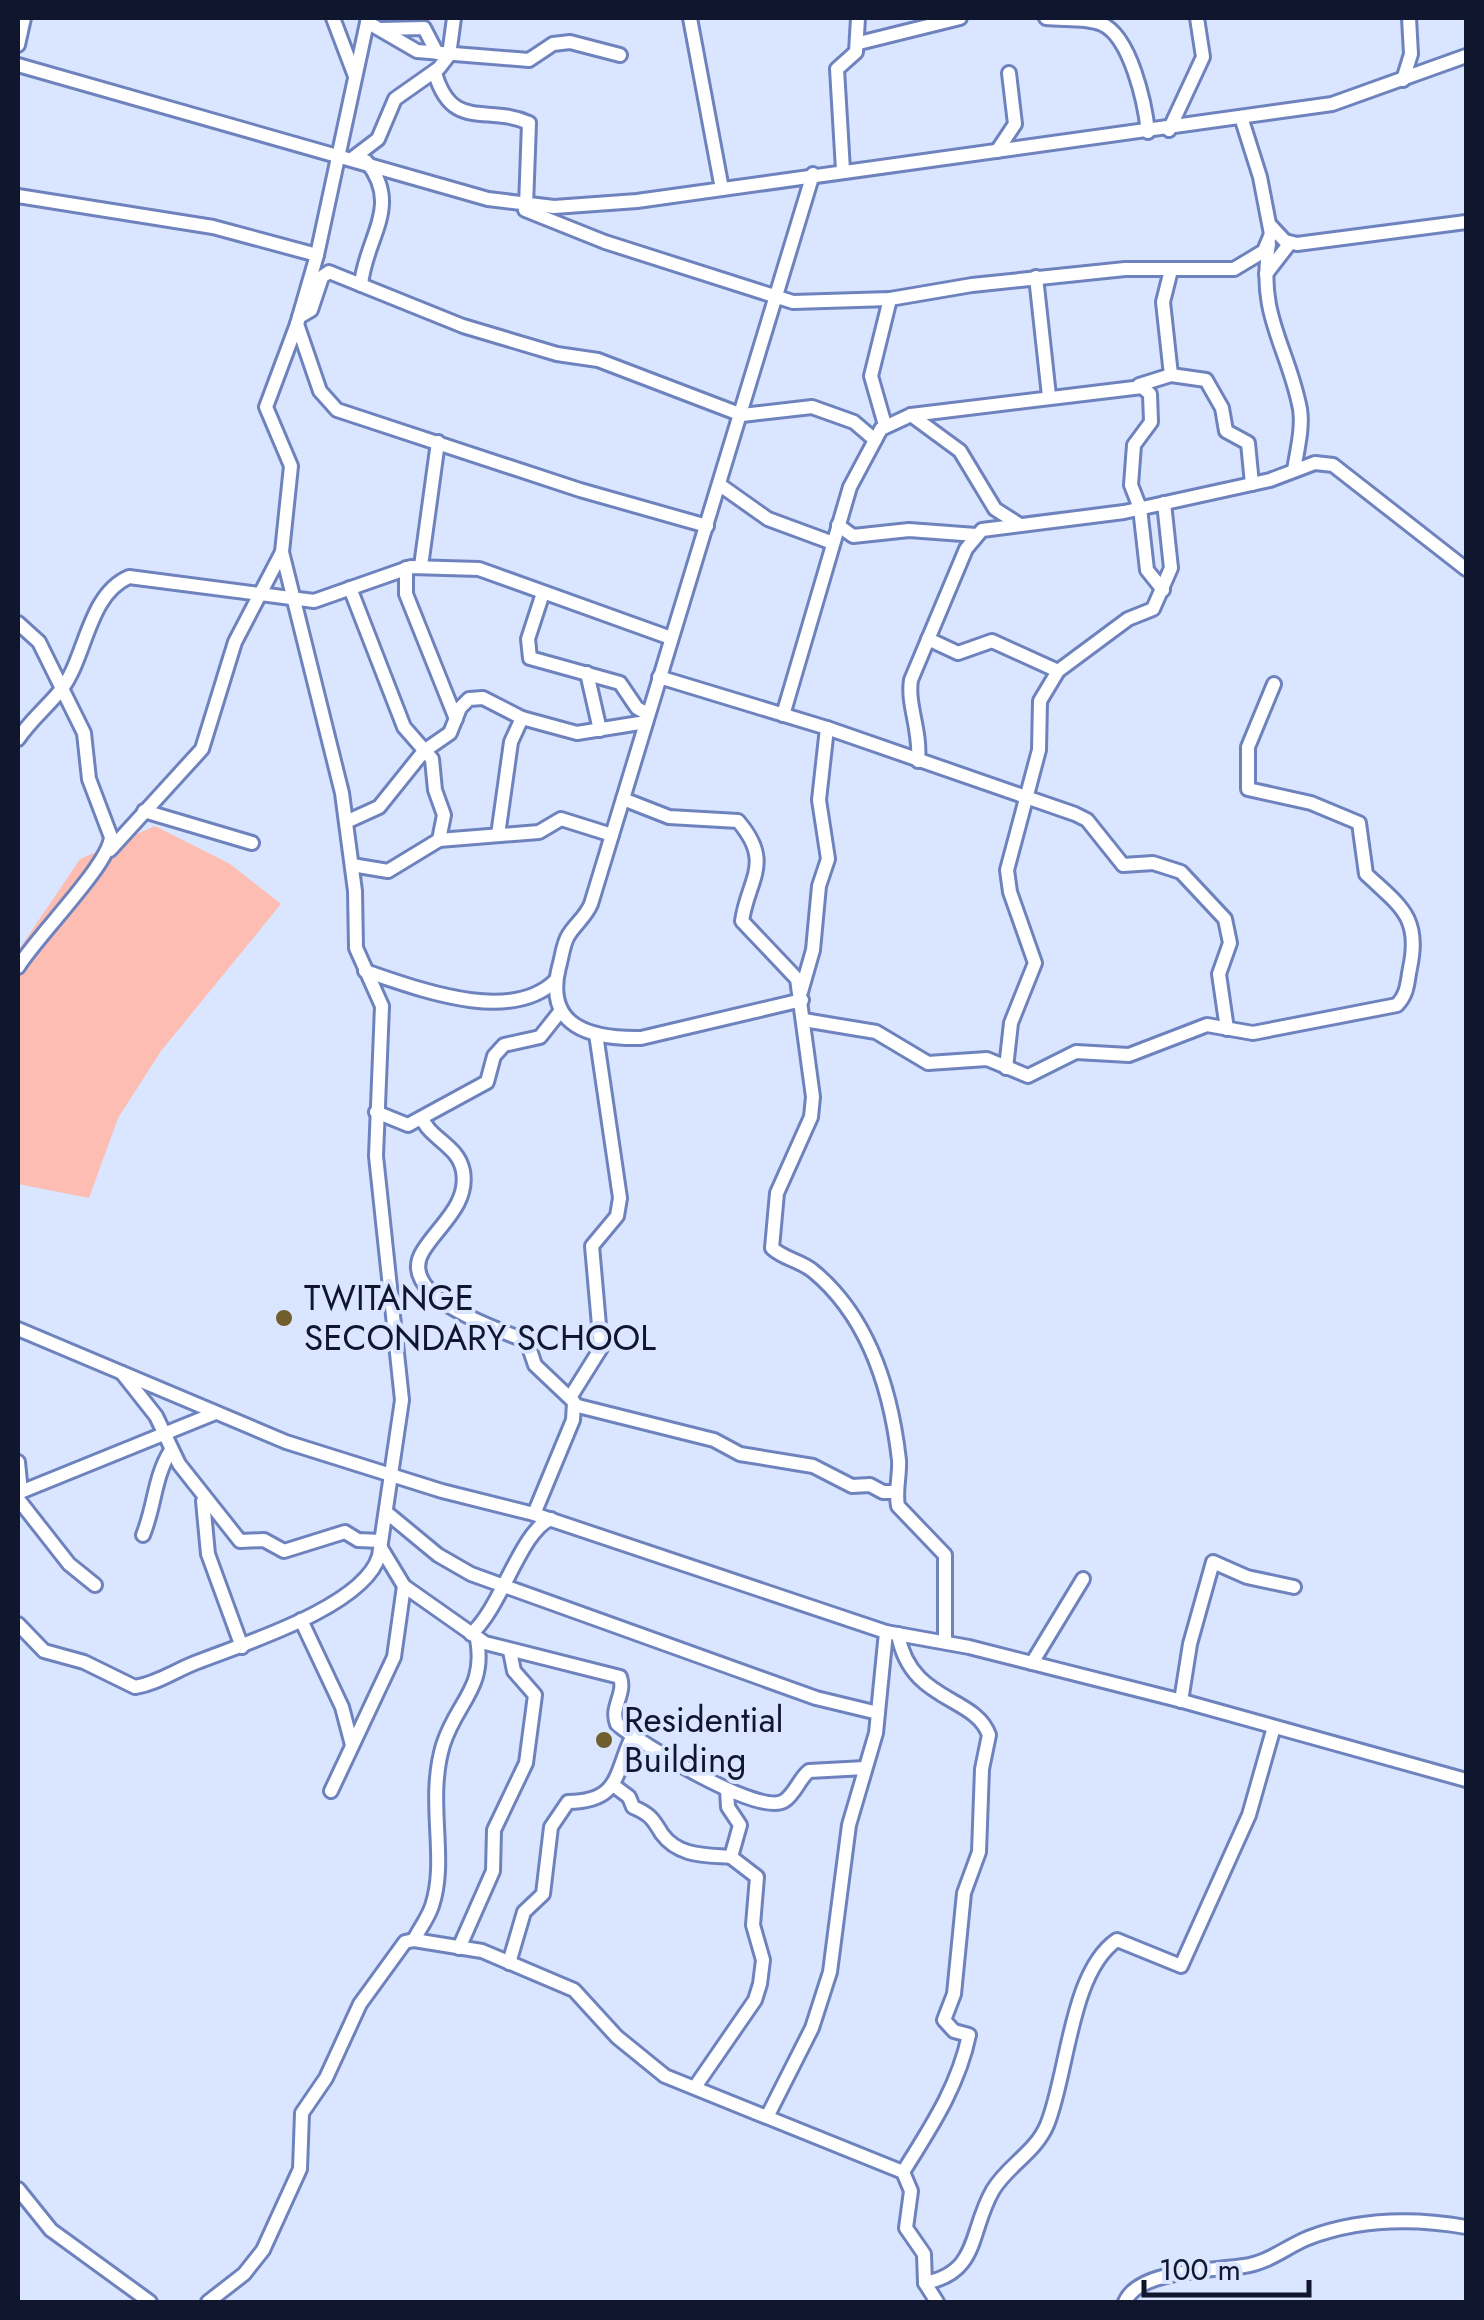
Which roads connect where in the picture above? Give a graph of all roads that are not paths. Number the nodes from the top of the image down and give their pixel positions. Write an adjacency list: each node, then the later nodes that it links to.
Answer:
1 (24, 18): 15 (street)
2 (333, 18): 22 (street)
3 (454, 18): 16 (street)
4 (690, 18): 31 (street)
5 (858, 18): 14 (street)
6 (960, 18): 14 (street)
7 (1046, 18): 13 (street)
8 (1118, 18): 13 (street)
9 (1197, 18): 25 (street)
10 (1409, 18): 23 (street)
11 (368, 20): 12 (street); 22 (street)
12 (382, 29): 16 (street); 16 (street)
13 (1115, 33): 26 (street)
14 (859, 43): 29 (street)
15 (18, 45)
16 (443, 54): 17 (street); 21 (street)
17 (620, 55)
18 (1466, 56): 23 (street)
19 (18, 65): 28 (street)
20 (1008, 73): 27 (street)
21 (435, 74): 28 (street); 33 (street)
22 (356, 78): 28 (street)
23 (1403, 80): 24 (street)
24 (1240, 117): 25 (street); 35 (street)
25 (1169, 130): 26 (street)
26 (1148, 132): 27 (street)
27 (997, 151): 29 (street)
28 (353, 158): 33 (street); 38 (street); 42 (street)
29 (843, 170): 30 (street)
30 (813, 174): 31 (street); 43 (street)
31 (722, 189): 33 (street)
32 (18, 196): 38 (street)
33 (520, 206): 43 (street)
34 (1466, 222): 37 (street)
35 (1271, 226): 36 (street); 37 (street)
36 (1269, 243): 39 (street); 40 (street)
37 (1290, 243): 40 (street)
38 (317, 255): 45 (street)
39 (1171, 270): 41 (street); 46 (street)
40 (1266, 274): 54 (street)
41 (1036, 277): 44 (street); 48 (street)
42 (361, 285): 45 (street); 49 (street)
43 (775, 299): 44 (street); 49 (street)
44 (890, 299): 51 (street)
45 (298, 321): 53 (street); 64 (street)
46 (1171, 375): 47 (street); 55 (street)
47 (1138, 385): 48 (street); 58 (street)
48 (1049, 396): 50 (street)
49 (742, 415): 52 (street); 56 (street)
50 (910, 415): 51 (street); 59 (street)
51 (885, 425): 52 (street)
52 (875, 440): 60 (street)
53 (438, 442): 61 (street); 65 (street)
54 (1294, 470): 55 (street); 67 (street)
55 (1252, 484): 57 (street)
56 (720, 485): 61 (street); 63 (street)
57 (1164, 503): 58 (street); 69 (street)
58 (1140, 508): 59 (street); 69 (street)
59 (1020, 524): 62 (street)
60 (838, 525): 62 (street); 63 (street)
61 (707, 526): 74 (street)
62 (976, 535): 75 (street)
63 (833, 542): 81 (street)
64 (282, 552): 71 (street); 72 (street)
65 (420, 566): 66 (street); 70 (street)
66 (406, 568): 68 (street); 84 (street)
67 (1466, 568)
68 (350, 588): 72 (street); 88 (street)
69 (1162, 590): 76 (street)
70 (543, 592): 74 (street); 77 (street)
71 (259, 595): 72 (street); 80 (street); 92 (street)
72 (292, 600): 93 (street)
73 (18, 623): 80 (street)
74 (670, 638): 78 (street)
75 (928, 639): 76 (street); 89 (street)
76 (1058, 671): 90 (street)
77 (587, 673): 83 (street); 86 (street)
78 (659, 677): 81 (street); 83 (street)
79 (1274, 684): 106 (street)
80 (62, 689): 87 (street); 98 (street)
81 (783, 715): 85 (street)
82 (522, 718): 84 (street); 86 (street); 94 (street)
83 (647, 718): 86 (street); 91 (street)
84 (456, 719): 88 (street)
85 (827, 728): 89 (street); 103 (street)
86 (600, 730)
87 (18, 739)
88 (424, 752): 93 (street); 96 (street)
89 (918, 761): 90 (street)
90 (1025, 799): 106 (street); 108 (street)
91 (623, 800): 95 (street); 103 (street)
92 (144, 811): 97 (street); 98 (street)
93 (346, 822): 99 (street)
94 (498, 835): 95 (street); 96 (street)
95 (612, 835): 102 (street)
96 (439, 840): 99 (street)
97 (252, 843)
98 (110, 850): 100 (street)
99 (352, 865): 101 (street)
100 (18, 967)
101 (365, 971): 102 (street); 109 (street)
102 (556, 980): 104 (street)
103 (801, 997): 105 (street); 107 (street)
104 (559, 1013): 107 (street); 110 (street)
105 (804, 1020): 108 (street); 119 (street)
106 (1227, 1029): 108 (street)
107 (596, 1034): 113 (street)
108 (1006, 1068)
109 (376, 1112): 110 (street); 118 (street)
110 (422, 1118): 113 (street)
111 (18, 1331): 112 (street)
112 (118, 1369): 114 (street); 115 (street)
113 (573, 1401): 119 (street); 123 (street)
114 (213, 1414): 115 (street); 118 (street)
115 (164, 1435): 116 (street); 121 (street)
116 (171, 1450): 120 (street); 125 (street)
117 (18, 1462): 121 (street)
118 (390, 1475): 122 (street); 123 (street)
119 (897, 1492): 136 (street)
120 (202, 1494): 126 (street); 137 (street)
121 (19, 1495): 128 (street)
122 (386, 1512): 126 (street); 129 (street)
123 (534, 1514): 124 (street)
124 (551, 1519): 129 (street); 134 (street)
125 (144, 1535)
126 (381, 1544): 130 (street); 132 (street)
127 (1084, 1579): 139 (street)
128 (94, 1585)
129 (504, 1585): 135 (street); 141 (street)
130 (404, 1586): 135 (street); 144 (street)
131 (1294, 1587): 140 (street)
132 (301, 1620): 137 (street); 144 (street)
133 (18, 1624): 137 (street)
134 (892, 1633): 136 (street); 141 (street); 156 (street)
135 (474, 1636): 138 (street); 151 (street)
136 (945, 1642): 139 (street)
137 (242, 1648)
138 (510, 1650): 143 (street); 152 (street)
139 (1032, 1662): 140 (street)
140 (1181, 1701): 142 (street)
141 (878, 1714): 145 (street)
142 (1274, 1726): 146 (street); 159 (street)
143 (633, 1735): 147 (street); 148 (street)
144 (353, 1747): 149 (street)
145 (865, 1768): 148 (street); 155 (street)
146 (1466, 1780)
147 (613, 1786): 150 (street); 153 (street)
148 (727, 1790): 150 (street)
149 (331, 1791)
150 (731, 1856): 154 (street)
151 (414, 1940): 152 (street); 161 (street)
152 (459, 1948): 153 (street)
153 (509, 1963): 154 (street)
154 (696, 2087): 155 (street)
155 (767, 2117): 156 (street)
156 (903, 2172): 159 (street)
157 (18, 2189): 160 (street)
158 (1466, 2227): 163 (street)
159 (924, 2282): 162 (street)
160 (150, 2302)
161 (208, 2302)
162 (937, 2302)
163 (1126, 2302)

